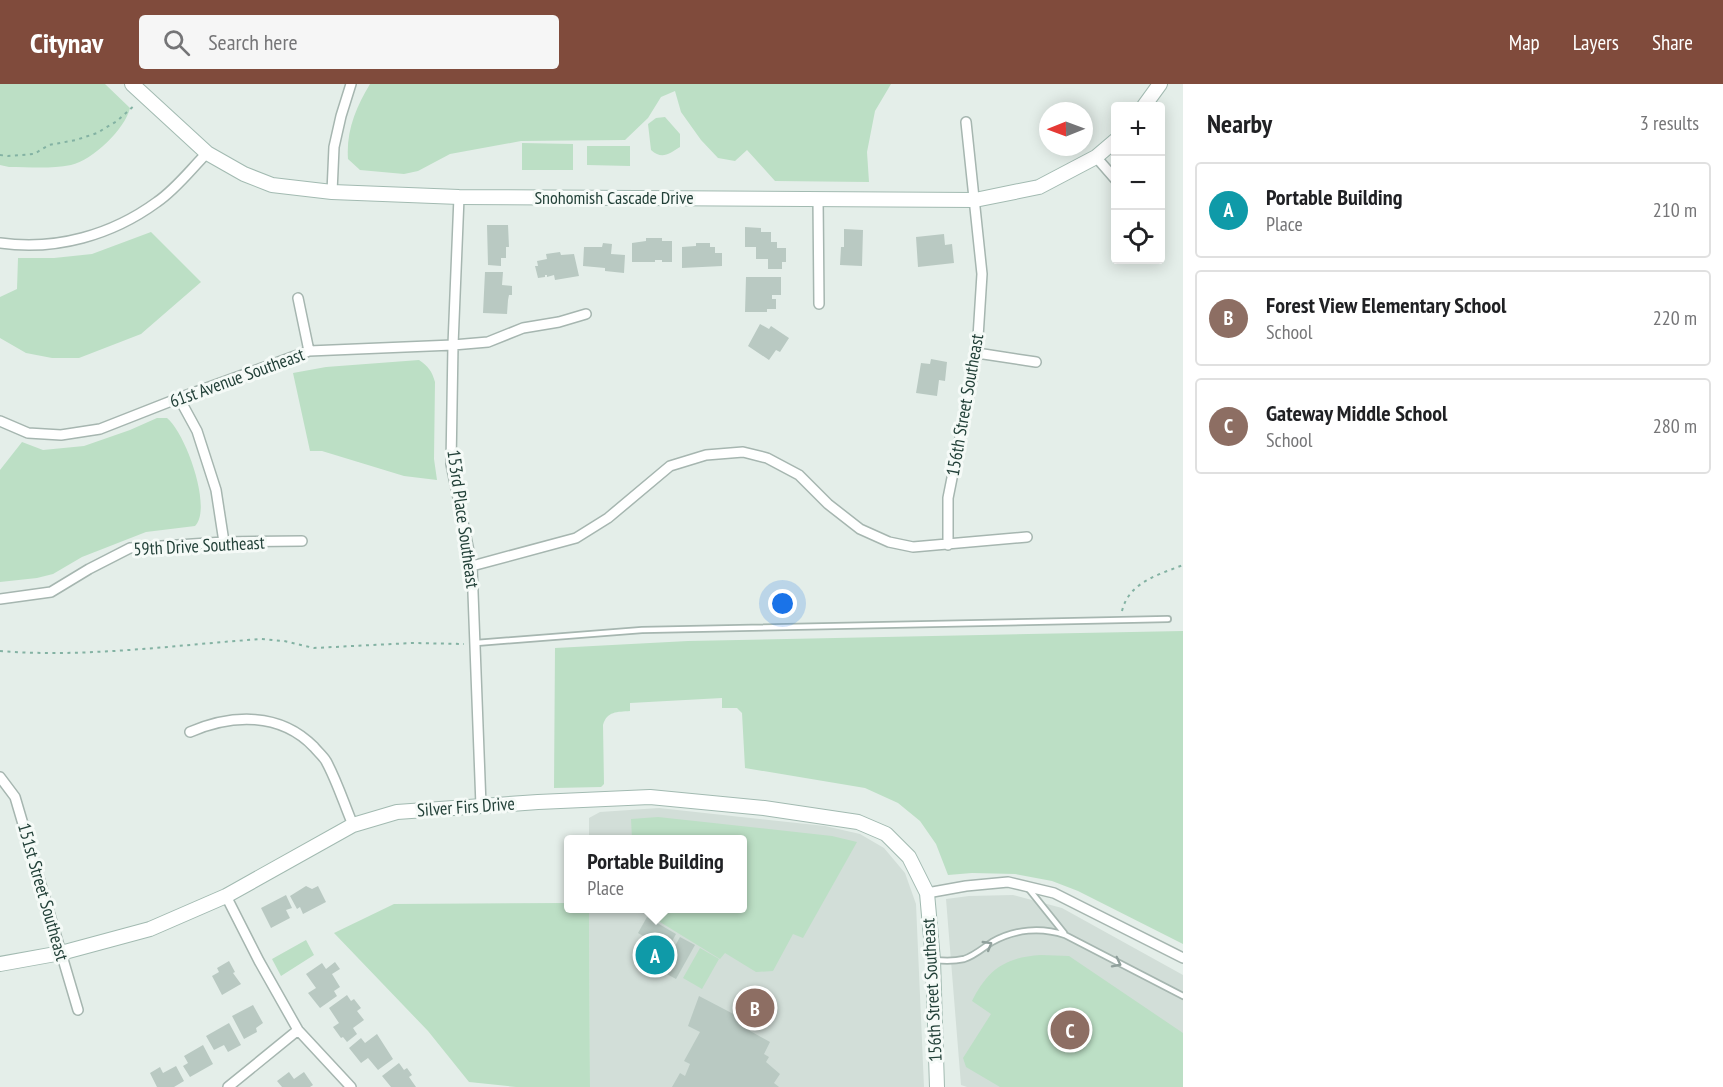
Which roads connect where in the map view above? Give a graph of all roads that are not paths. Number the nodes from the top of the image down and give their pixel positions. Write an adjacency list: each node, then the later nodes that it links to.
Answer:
1 (132, 84): 7 (street, Snohomish Cascade Drive)
2 (1160, 84): 4 (street)
3 (348, 85): 10 (street)
4 (1147, 102)
5 (966, 122): 13 (street, 156th Street Southeast)
6 (1111, 144): 8 (street, Snohomish Cascade Drive)
7 (207, 153): 10 (street, Snohomish Cascade Drive); 14 (street)
8 (1096, 157): 9 (street); 13 (street, Snohomish Cascade Drive)
9 (1111, 174)
10 (332, 192): 11 (street, Snohomish Cascade Drive)
11 (459, 197): 12 (street, Snohomish Cascade Drive); 18 (street, 153rd Place Southeast)
12 (818, 199): 13 (street, Snohomish Cascade Drive); 16 (street)
13 (975, 200): 20 (street, 156th Street Southeast)
14 (0, 243)
15 (298, 298): 19 (street)
16 (819, 304)
17 (586, 314): 18 (street, 61st Avenue Southeast)
18 (453, 345): 19 (street, 61st Avenue Southeast); 28 (street, 153rd Place Southeast)
19 (309, 351): 22 (street, 61st Avenue Southeast)
20 (977, 353): 21 (street); 27 (street, 156th Street Southeast)
21 (1036, 362)
22 (179, 398): 23 (street, 61st Avenue Southeast); 26 (street)
23 (0, 421)
24 (1027, 537): 27 (street)
25 (302, 541): 26 (street, 59th Drive Southeast)
26 (224, 542): 29 (street, 59th Drive Southeast)
27 (948, 545): 28 (street)
28 (472, 566): 31 (street, 153rd Place Southeast)
29 (0, 599)
30 (1168, 619): 31 (lane)
31 (476, 643): 34 (street, 153rd Place Southeast)
32 (190, 732): 35 (street)
33 (0, 777): 40 (street, 151st Street Southeast)
34 (481, 806): 35 (street, Silver Firs Drive); 37 (street, Silver Firs Drive)
35 (354, 825): 38 (street, Silver Firs Drive)
36 (1027, 887): 37 (street); 39 (lane); 41 (street)
37 (927, 893): 42 (street, 156th Street Southeast)
38 (226, 896): 40 (street, Silver Firs Drive); 46 (street)
39 (1065, 935): 42 (lane, one-way to 39); 44 (lane, one-way to 44)
40 (61, 953): 43 (street, Silver Firs Drive); 45 (street, 151st Street Southeast)
41 (1183, 958)
42 (933, 960): 49 (street, 156th Street Southeast)
43 (0, 964)
44 (1183, 996)
45 (78, 1010)
46 (298, 1030): 47 (street); 48 (street)
47 (228, 1087)
48 (351, 1087)
49 (937, 1087)

